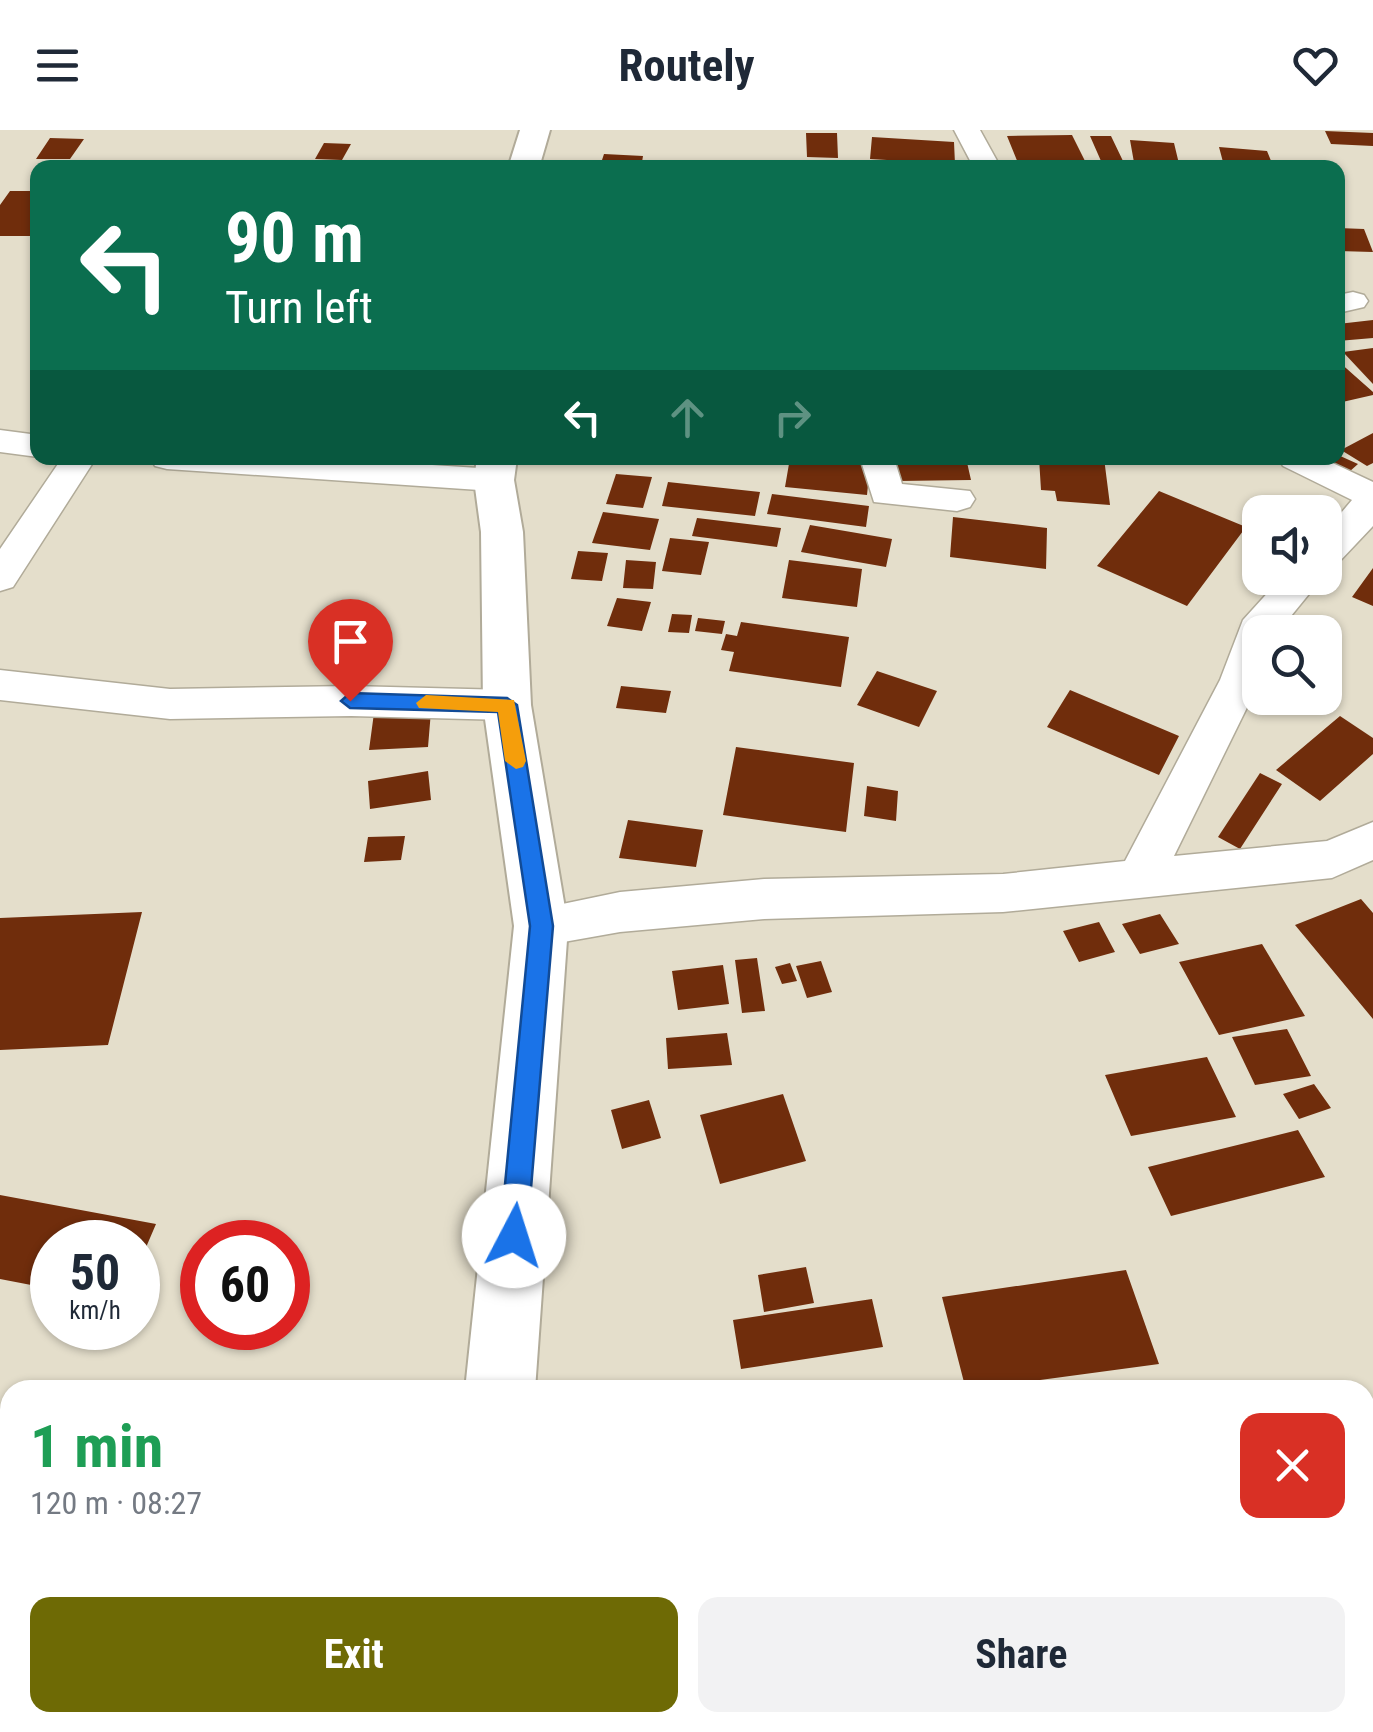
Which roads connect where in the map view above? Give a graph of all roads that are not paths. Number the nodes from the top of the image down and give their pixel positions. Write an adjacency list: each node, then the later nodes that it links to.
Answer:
1 (535, 130): 3 (main road)
2 (967, 130): 4 (street)
3 (526, 160)
4 (984, 160)
5 (0, 441): 6 (street)
6 (30, 445)
7 (73, 465): 15 (street)
8 (376, 465): 11 (street)
9 (879, 465): 13 (street)
10 (1309, 465): 12 (street)
11 (496, 469): 18 (main road)
12 (1373, 496): 14 (street)
13 (957, 499)
14 (1342, 538)
15 (0, 578)
16 (1287, 595): 20 (street)
17 (0, 685): 18 (street)
18 (507, 705): 21 (main road)
19 (1373, 840): 20 (street)
20 (1140, 878): 21 (street)
21 (541, 926): 22 (main road)
22 (501, 1380)

